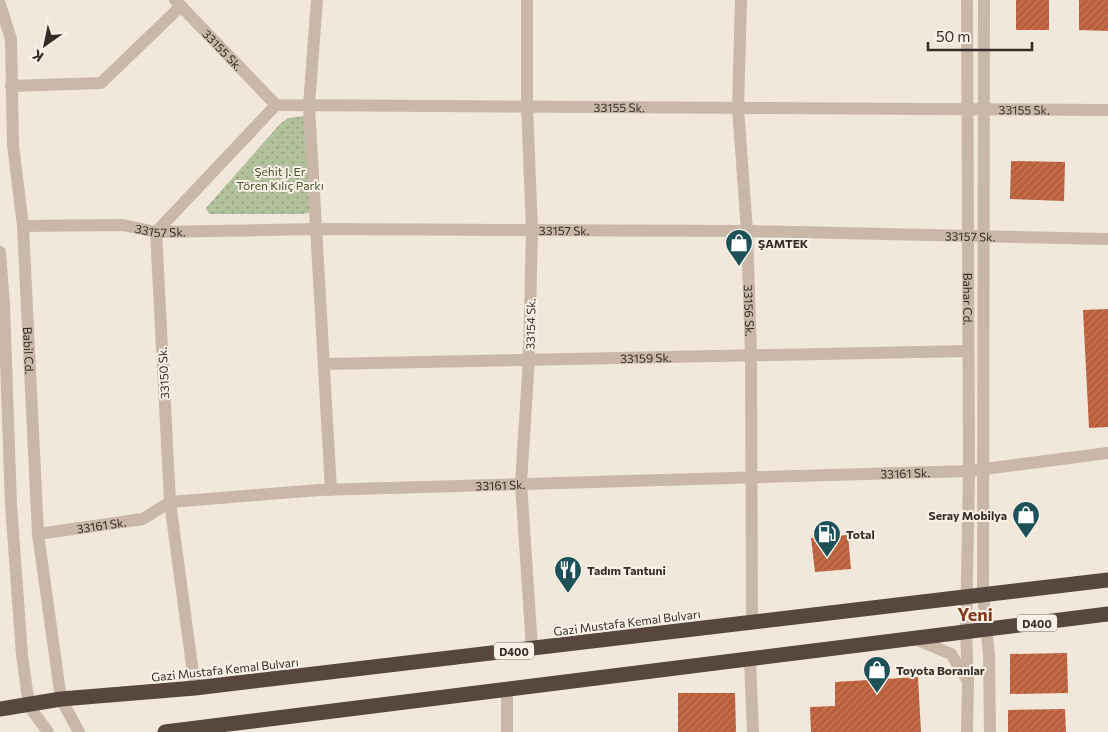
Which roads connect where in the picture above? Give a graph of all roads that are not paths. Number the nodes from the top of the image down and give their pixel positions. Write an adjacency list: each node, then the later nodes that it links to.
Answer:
1 (317, 0): 10 (street)
2 (527, 0): 11 (street, 33154 Sk.)
3 (741, 0): 12 (street, 33156 Sk.)
4 (967, 0): 13 (street, Bahar Cd.)
5 (984, 0): 14 (street, Bahar Cd.)
6 (0, 2): 8 (street, Babil Cd.)
7 (178, 3): 8 (street); 9 (street, 33155 Sk.)
8 (11, 86): 16 (street, Babil Cd.)
9 (276, 104): 10 (street, 33155 Sk.); 20 (street)
10 (309, 105): 11 (street, 33155 Sk.); 17 (street)
11 (527, 106): 12 (street, 33155 Sk.); 18 (street, 33154 Sk.)
12 (738, 108): 13 (street, 33155 Sk.); 19 (street, 33156 Sk.)
13 (969, 108): 14 (street, 33155 Sk.); 21 (street, Bahar Cd.)
14 (984, 108): 15 (street, 33155 Sk.); 22 (street, Bahar Cd.)
15 (1108, 110)
16 (23, 226): 20 (street, 33157 Sk.); 38 (street, Babil Cd.)
17 (317, 229): 18 (street, 33157 Sk.); 20 (street, 33157 Sk.); 29 (street)
18 (532, 230): 19 (street, 33157 Sk.); 28 (street, 33154 Sk.)
19 (747, 231): 21 (street, 33157 Sk.); 27 (street, 33156 Sk.)
20 (156, 232): 36 (street, 33150 Sk.)
21 (969, 234): 22 (street, 33157 Sk.); 26 (street, Bahar Cd.)
22 (984, 235): 23 (street, 33157 Sk.); 31 (street, Bahar Cd.)
23 (1108, 239)
24 (0, 252): 25 (street, Babil Cd.)
25 (2, 305): 37 (street, Babil Cd.)
26 (968, 351): 27 (street, 33159 Sk.); 32 (street, Bahar Cd.)
27 (751, 354): 28 (street, 33159 Sk.); 33 (street, 33156 Sk.)
28 (529, 358): 29 (street, 33159 Sk.); 34 (street, 33154 Sk.)
29 (324, 364): 35 (street)
30 (1108, 453): 31 (street, 33161 Sk.)
31 (984, 469): 32 (street, 33161 Sk.); 40 (street, Bahar Cd.)
32 (969, 471): 33 (street, 33161 Sk.); 41 (street, Bahar Cd.)
33 (751, 479): 34 (street, 33161 Sk.); 43 (street, 33156 Sk.)
34 (521, 483): 35 (street, 33161 Sk.); 47 (street, 33154 Sk.)
35 (331, 490): 36 (street, 33161 Sk.)
36 (170, 502): 38 (street, 33161 Sk.); 52 (street, 33150 Sk.)
37 (6, 506): 55 (street, Babil Cd.)
38 (38, 534): 54 (street, Babil Cd.)
39 (1108, 580): 40 (highway, Gazi Mustafa Kemal Bulvarı / D400)
40 (984, 595): 41 (highway, Gazi Mustafa Kemal Bulvarı / D400); 44 (street, Bahar Cd.)
41 (966, 597): 43 (highway, Gazi Mustafa Kemal Bulvarı / D400); 45 (street, Bahar Cd.)
42 (1108, 614): 44 (highway, D400)
43 (752, 622): 47 (highway, Gazi Mustafa Kemal Bulvarı / D400)
44 (986, 630): 45 (highway, D400); 48 (street, Bahar Cd.)
45 (966, 632): 46 (highway, D400); 49 (street, Bahar Cd.)
46 (913, 638): 50 (highway, D400); 51 (street)
47 (532, 648): 52 (highway, Gazi Mustafa Kemal Bulvarı / D400)
48 (989, 655): 49 (street); 63 (street, Bahar Cd.)
49 (966, 659): 51 (street, Bahar Cd.)
50 (750, 660): 53 (highway, D400); 61 (street)
51 (968, 681): 62 (street, Bahar Cd.)
52 (195, 688): 54 (highway, Gazi Mustafa Kemal Bulvarı / D400)
53 (507, 689): 59 (highway, D400); 60 (street)
54 (61, 699): 55 (highway, Gazi Mustafa Kemal Bulvarı / D400); 58 (street)
55 (29, 706): 56 (highway, Gazi Mustafa Kemal Bulvarı / D400); 57 (street)
56 (0, 710)
57 (48, 732)
58 (79, 732)
59 (165, 732)
60 (507, 732)
61 (753, 732)
62 (967, 732)
63 (990, 732)

